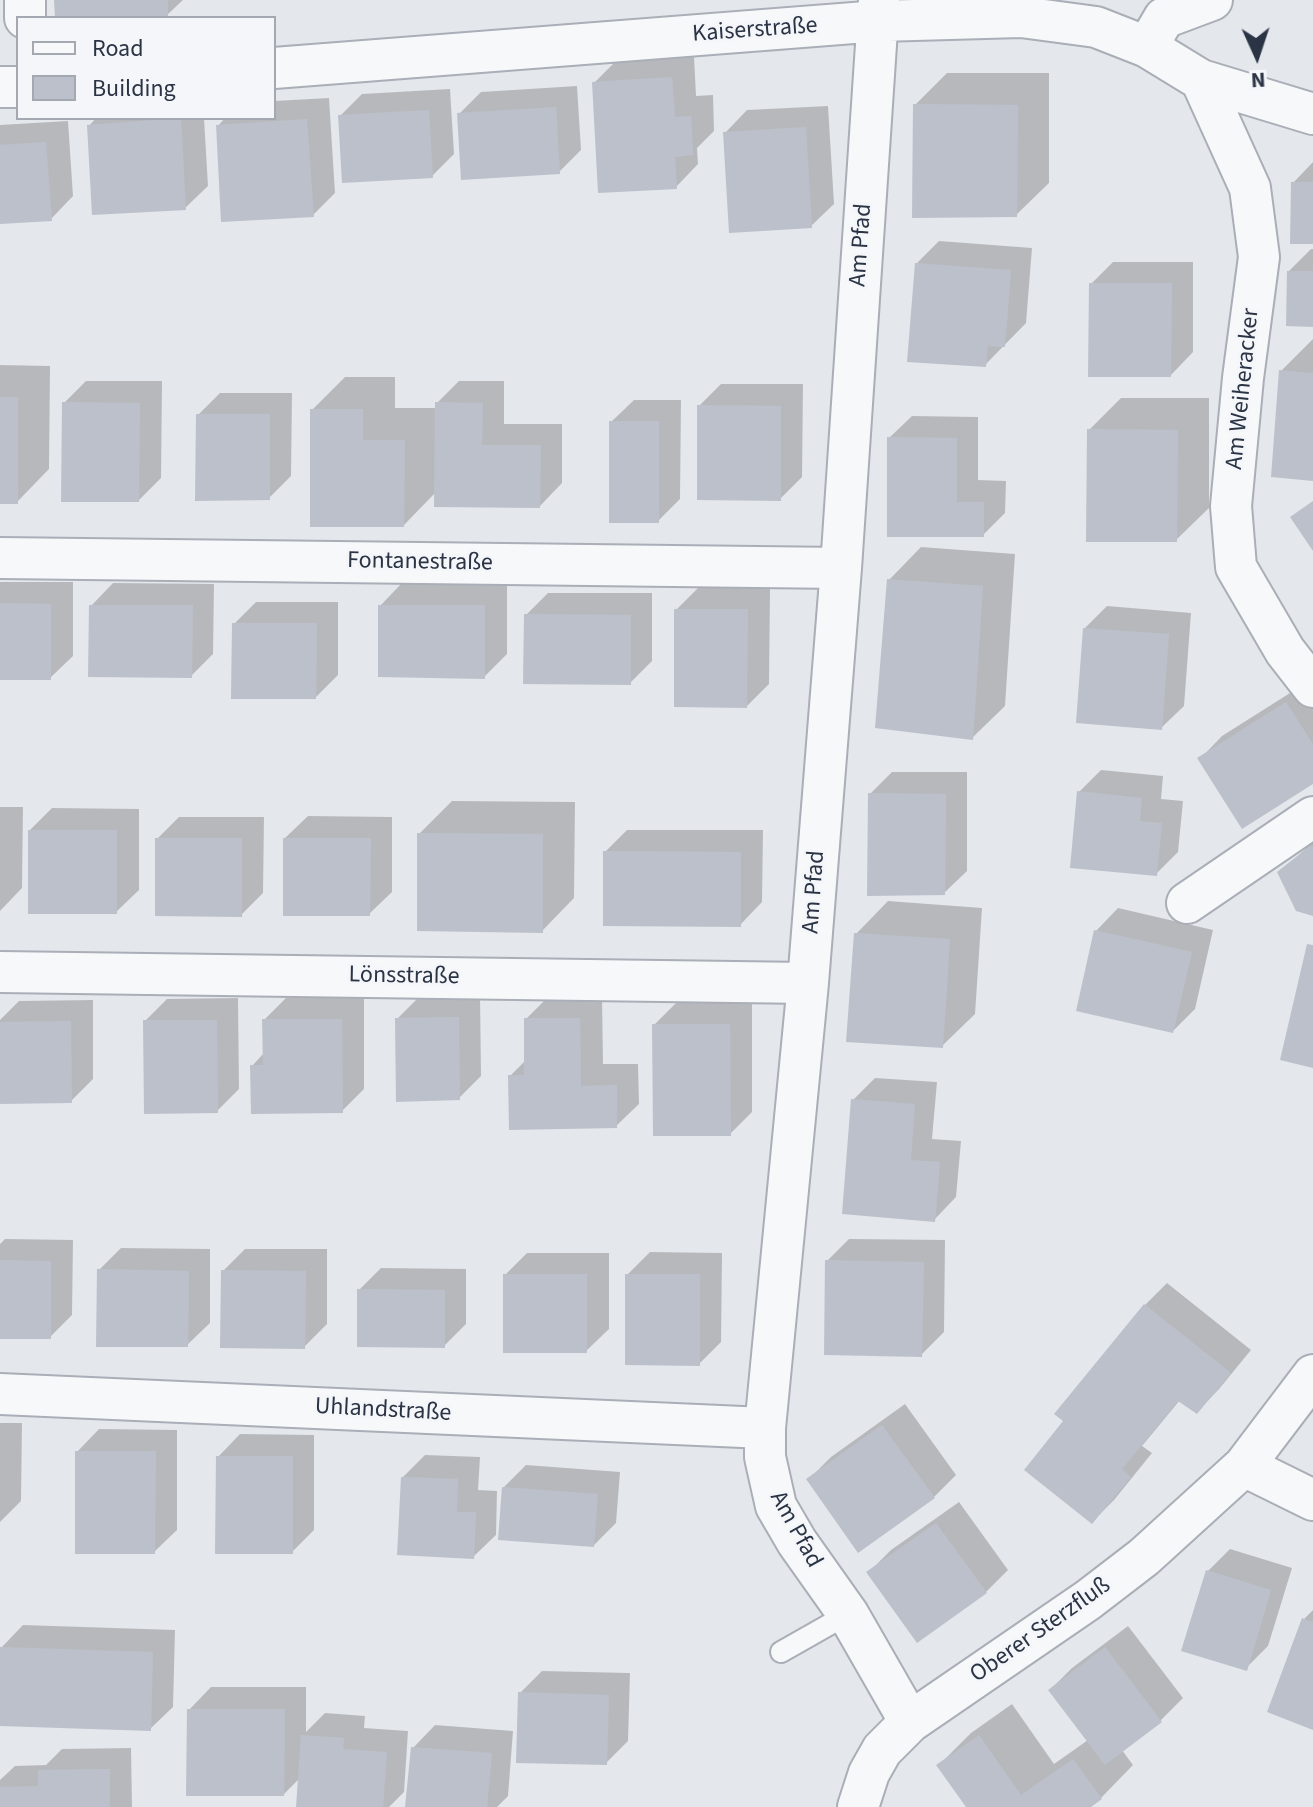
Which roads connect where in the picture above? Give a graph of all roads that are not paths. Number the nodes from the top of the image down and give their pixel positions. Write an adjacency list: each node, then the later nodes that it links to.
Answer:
1 (1212, 0): 3 (street)
2 (879, 11): 3 (street, Kaiserstraße); 4 (street, Kaiserstraße); 8 (street, Am Pfad)
3 (1147, 47): 5 (street)
4 (276, 68)
5 (1201, 80): 6 (street); 9 (street, Am Weiheracker)
6 (1313, 114)
7 (0, 558): 8 (street, Fontanestraße)
8 (841, 568): 13 (street, Am Pfad)
9 (1313, 687)
10 (1313, 817): 11 (street)
11 (1187, 903)
12 (0, 972): 13 (street, Lönsstraße)
13 (808, 983): 16 (street, Am Pfad)
14 (1313, 1375): 17 (street, Oberer Sterzfluß)
15 (0, 1394): 16 (street, Uhlandstraße)
16 (765, 1428): 19 (street, Am Pfad)
17 (1244, 1466): 18 (street); 21 (street, Oberer Sterzfluß)
18 (1313, 1500)
19 (848, 1614): 20 (lane); 21 (street, Am Pfad)
20 (781, 1652)
21 (910, 1722): 22 (street, Oberer Sterzfluß)
22 (858, 1807)

